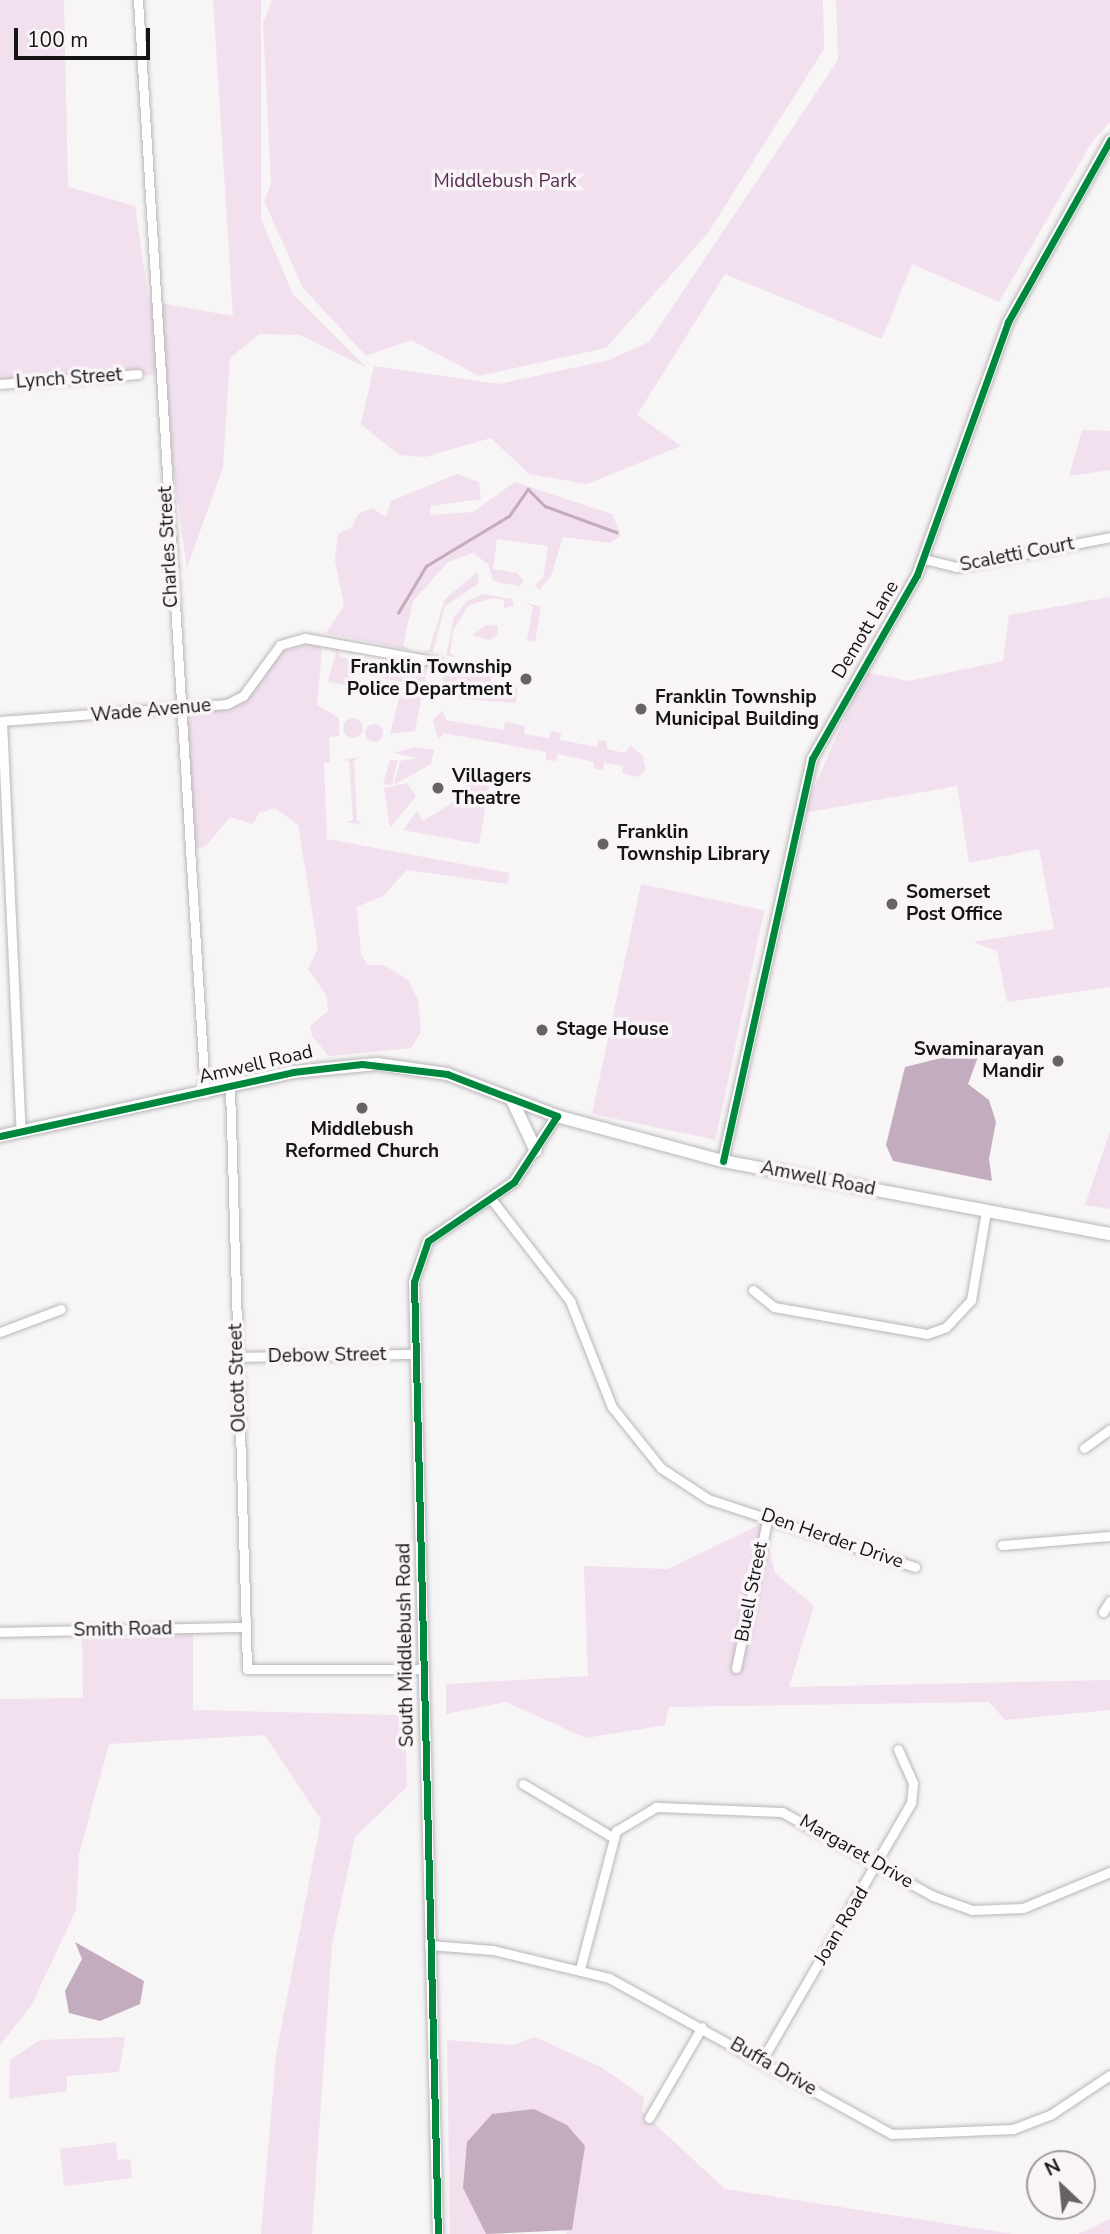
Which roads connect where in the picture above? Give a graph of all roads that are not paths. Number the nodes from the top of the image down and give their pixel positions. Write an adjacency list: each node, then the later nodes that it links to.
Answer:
1 (138, 0): 8 (street, Charles Street)
2 (1110, 140): 6 (street, Demott Lane)
3 (138, 374): 4 (street, Lynch Street)
4 (0, 384)
5 (1110, 537): 6 (street, Scaletti Court)
6 (924, 559): 17 (street, Demott Lane)
7 (439, 662): 8 (street, Wade Avenue)
8 (178, 711): 9 (street, Wade Avenue); 11 (street, Charles Street)
9 (1, 721): 14 (street)
10 (230, 1088): 11 (main road, Amwell Road); 12 (main road, Amwell Road); 25 (street, Olcott Street)
11 (205, 1093): 14 (main road, Amwell Road)
12 (509, 1097): 13 (main road, Amwell Road); 16 (main road)
13 (556, 1116): 16 (street, South Middlebush Road); 17 (main road, Amwell Road)
14 (21, 1132): 15 (main road, Amwell Road)
15 (0, 1136)
16 (536, 1151): 18 (street, South Middlebush Road)
17 (723, 1161): 19 (main road, Amwell Road)
18 (492, 1200): 24 (street, South Middlebush Road); 28 (street, Den Herder Drive)
19 (986, 1211): 20 (main road, Amwell Road); 21 (street)
20 (1110, 1234)
21 (753, 1290)
22 (61, 1308): 23 (street)
23 (0, 1332)
24 (415, 1354): 25 (street, Debow Street); 37 (street, South Middlebush Road)
25 (238, 1357): 34 (street, Olcott Street)
26 (1110, 1429): 27 (street)
27 (1084, 1448)
28 (768, 1516): 31 (street, Den Herder Drive); 36 (street, Buell Street)
29 (1110, 1536): 30 (street)
30 (1002, 1545)
31 (915, 1567)
32 (1110, 1601): 33 (street)
33 (1103, 1612)
34 (246, 1627): 35 (street, Smith Road); 37 (street, Olcott Street)
35 (0, 1632)
36 (736, 1668)
37 (421, 1669): 43 (street, South Middlebush Road)
38 (898, 1749): 41 (street, Joan Road)
39 (523, 1784): 40 (street)
40 (614, 1838): 41 (street, Margaret Drive); 44 (street)
41 (879, 1864): 42 (street, Margaret Drive); 46 (street, Joan Road)
42 (1110, 1872)
43 (429, 1945): 44 (street, Buffa Drive); 49 (street, South Middlebush Road)
44 (580, 1969): 45 (street, Buffa Drive)
45 (702, 2027): 46 (street, Buffa Drive); 48 (street)
46 (762, 2060): 47 (street, Buffa Drive)
47 (1110, 2076)
48 (649, 2118)
49 (438, 2234)

